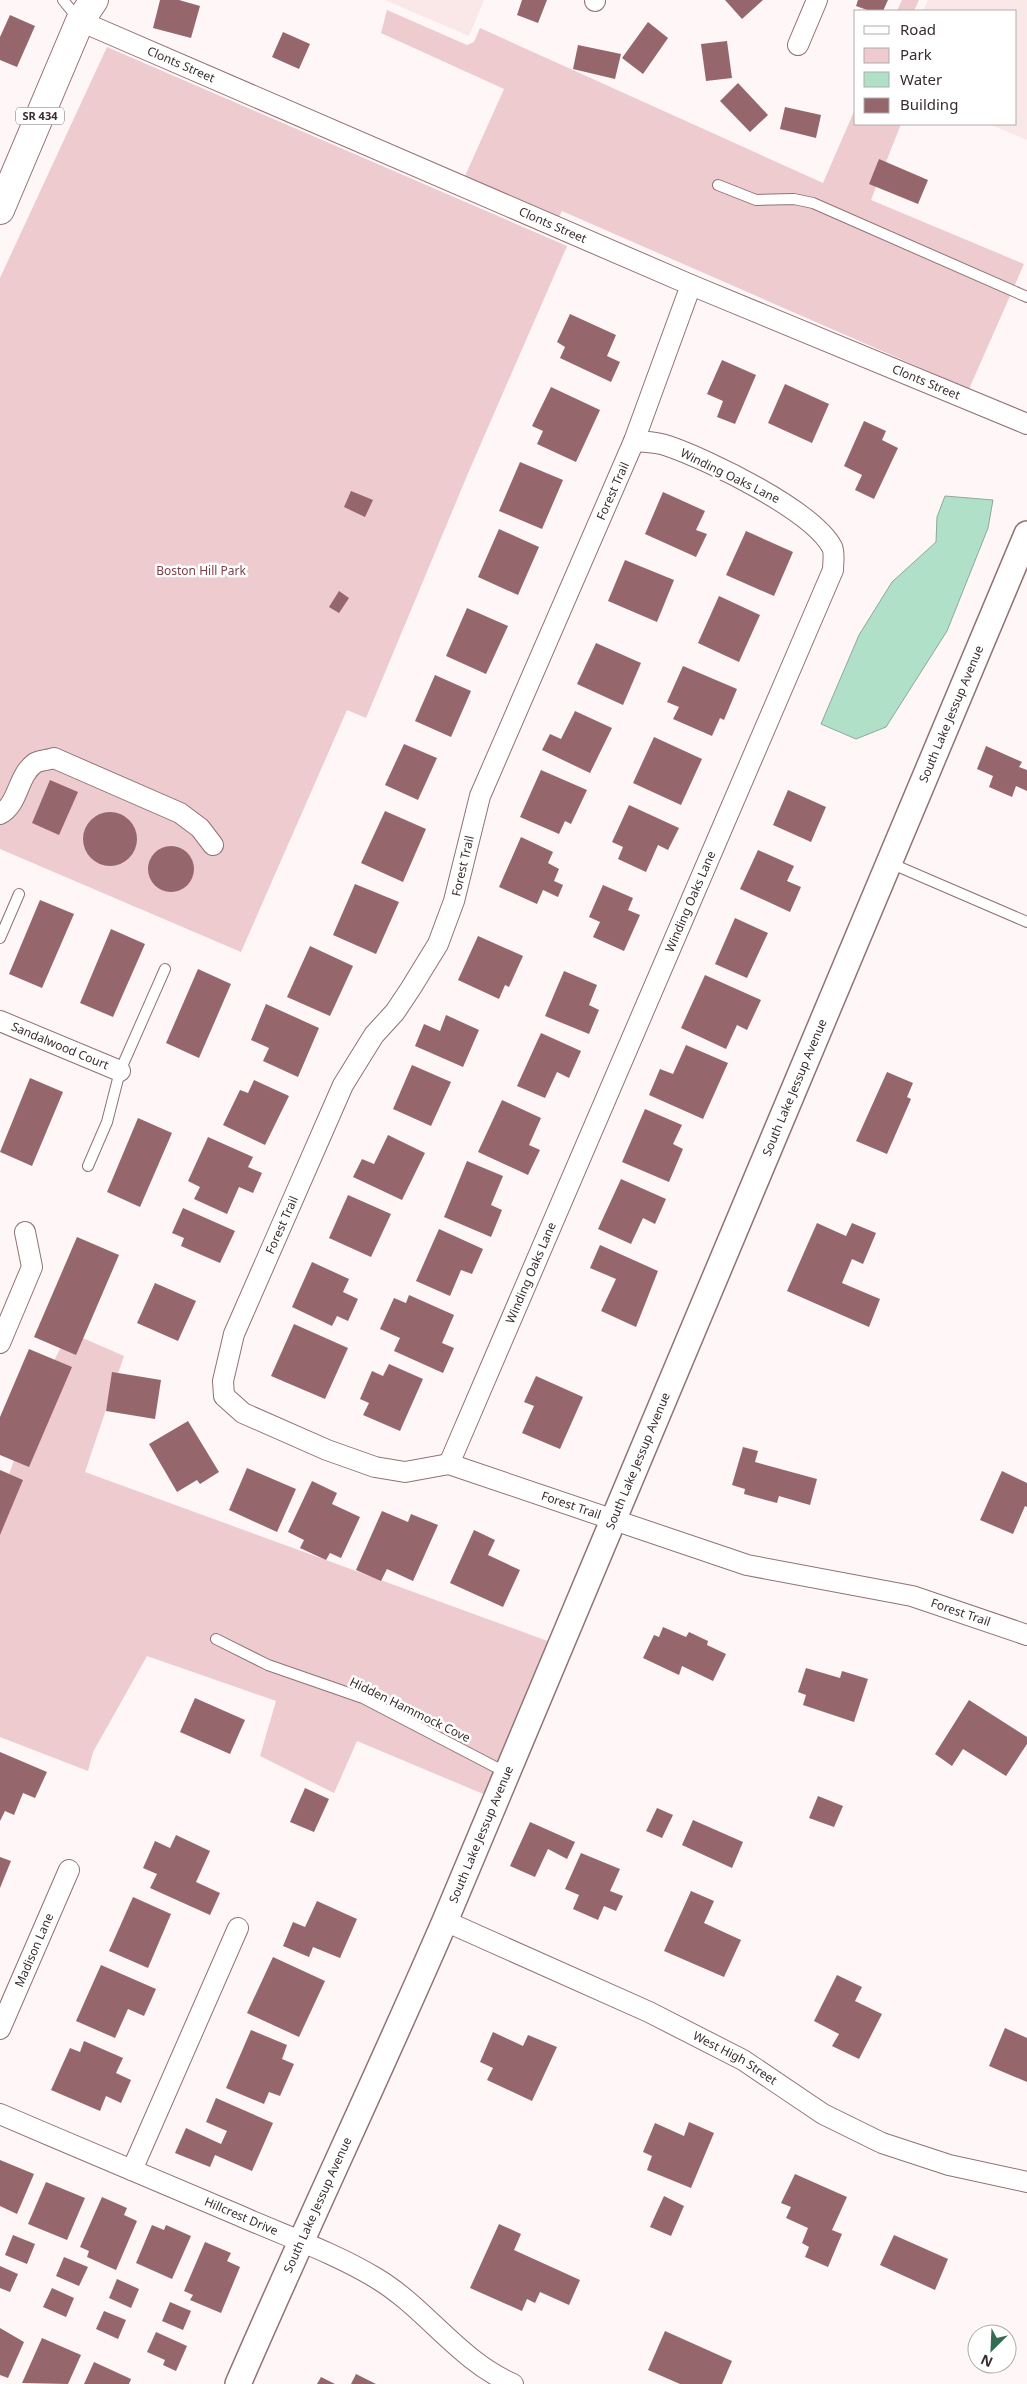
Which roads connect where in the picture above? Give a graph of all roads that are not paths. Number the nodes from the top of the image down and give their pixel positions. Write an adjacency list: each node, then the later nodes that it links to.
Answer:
1 (63, 0): 3 (lane)
2 (817, 0): 4 (street)
3 (87, 7): 6 (main road, SR 434); 7 (street, Clonts Street)
4 (798, 45)
5 (718, 185): 8 (lane)
6 (0, 210)
7 (691, 285): 9 (street, Clonts Street); 10 (street, Forest Trail)
8 (1027, 297)
9 (1027, 424)
10 (634, 441): 24 (street, Winding Oaks Lane); 24 (street, Forest Trail)
11 (1027, 534): 14 (street, South Lake Jessup Avenue)
12 (0, 814): 13 (street)
13 (213, 845)
14 (890, 863): 16 (lane); 25 (street, South Lake Jessup Avenue)
15 (19, 894): 17 (lane)
16 (1027, 922)
17 (0, 938)
18 (165, 969): 20 (lane)
19 (0, 1021): 20 (street, Sandalwood Court)
20 (120, 1071): 21 (lane)
21 (88, 1166)
22 (24, 1232): 23 (street)
23 (0, 1343)
24 (449, 1464): 25 (street, Forest Trail)
25 (614, 1521): 26 (street, Forest Trail); 28 (street, South Lake Jessup Avenue)
26 (1027, 1635)
27 (216, 1639): 28 (lane, Hidden Hammock Cove)
28 (508, 1773): 30 (street, South Lake Jessup Avenue)
29 (69, 1870): 32 (street, Madison Lane)
30 (445, 1921): 35 (street, West High Street); 36 (street, South Lake Jessup Avenue)
31 (238, 1928): 34 (street)
32 (0, 2029)
33 (0, 2114): 34 (street, Hillcrest Drive)
34 (132, 2170): 36 (street, Hillcrest Drive)
35 (1027, 2182)
36 (300, 2242): 37 (street, South Lake Jessup Avenue); 38 (street, Hillcrest Drive)
37 (238, 2384)
38 (513, 2384)

